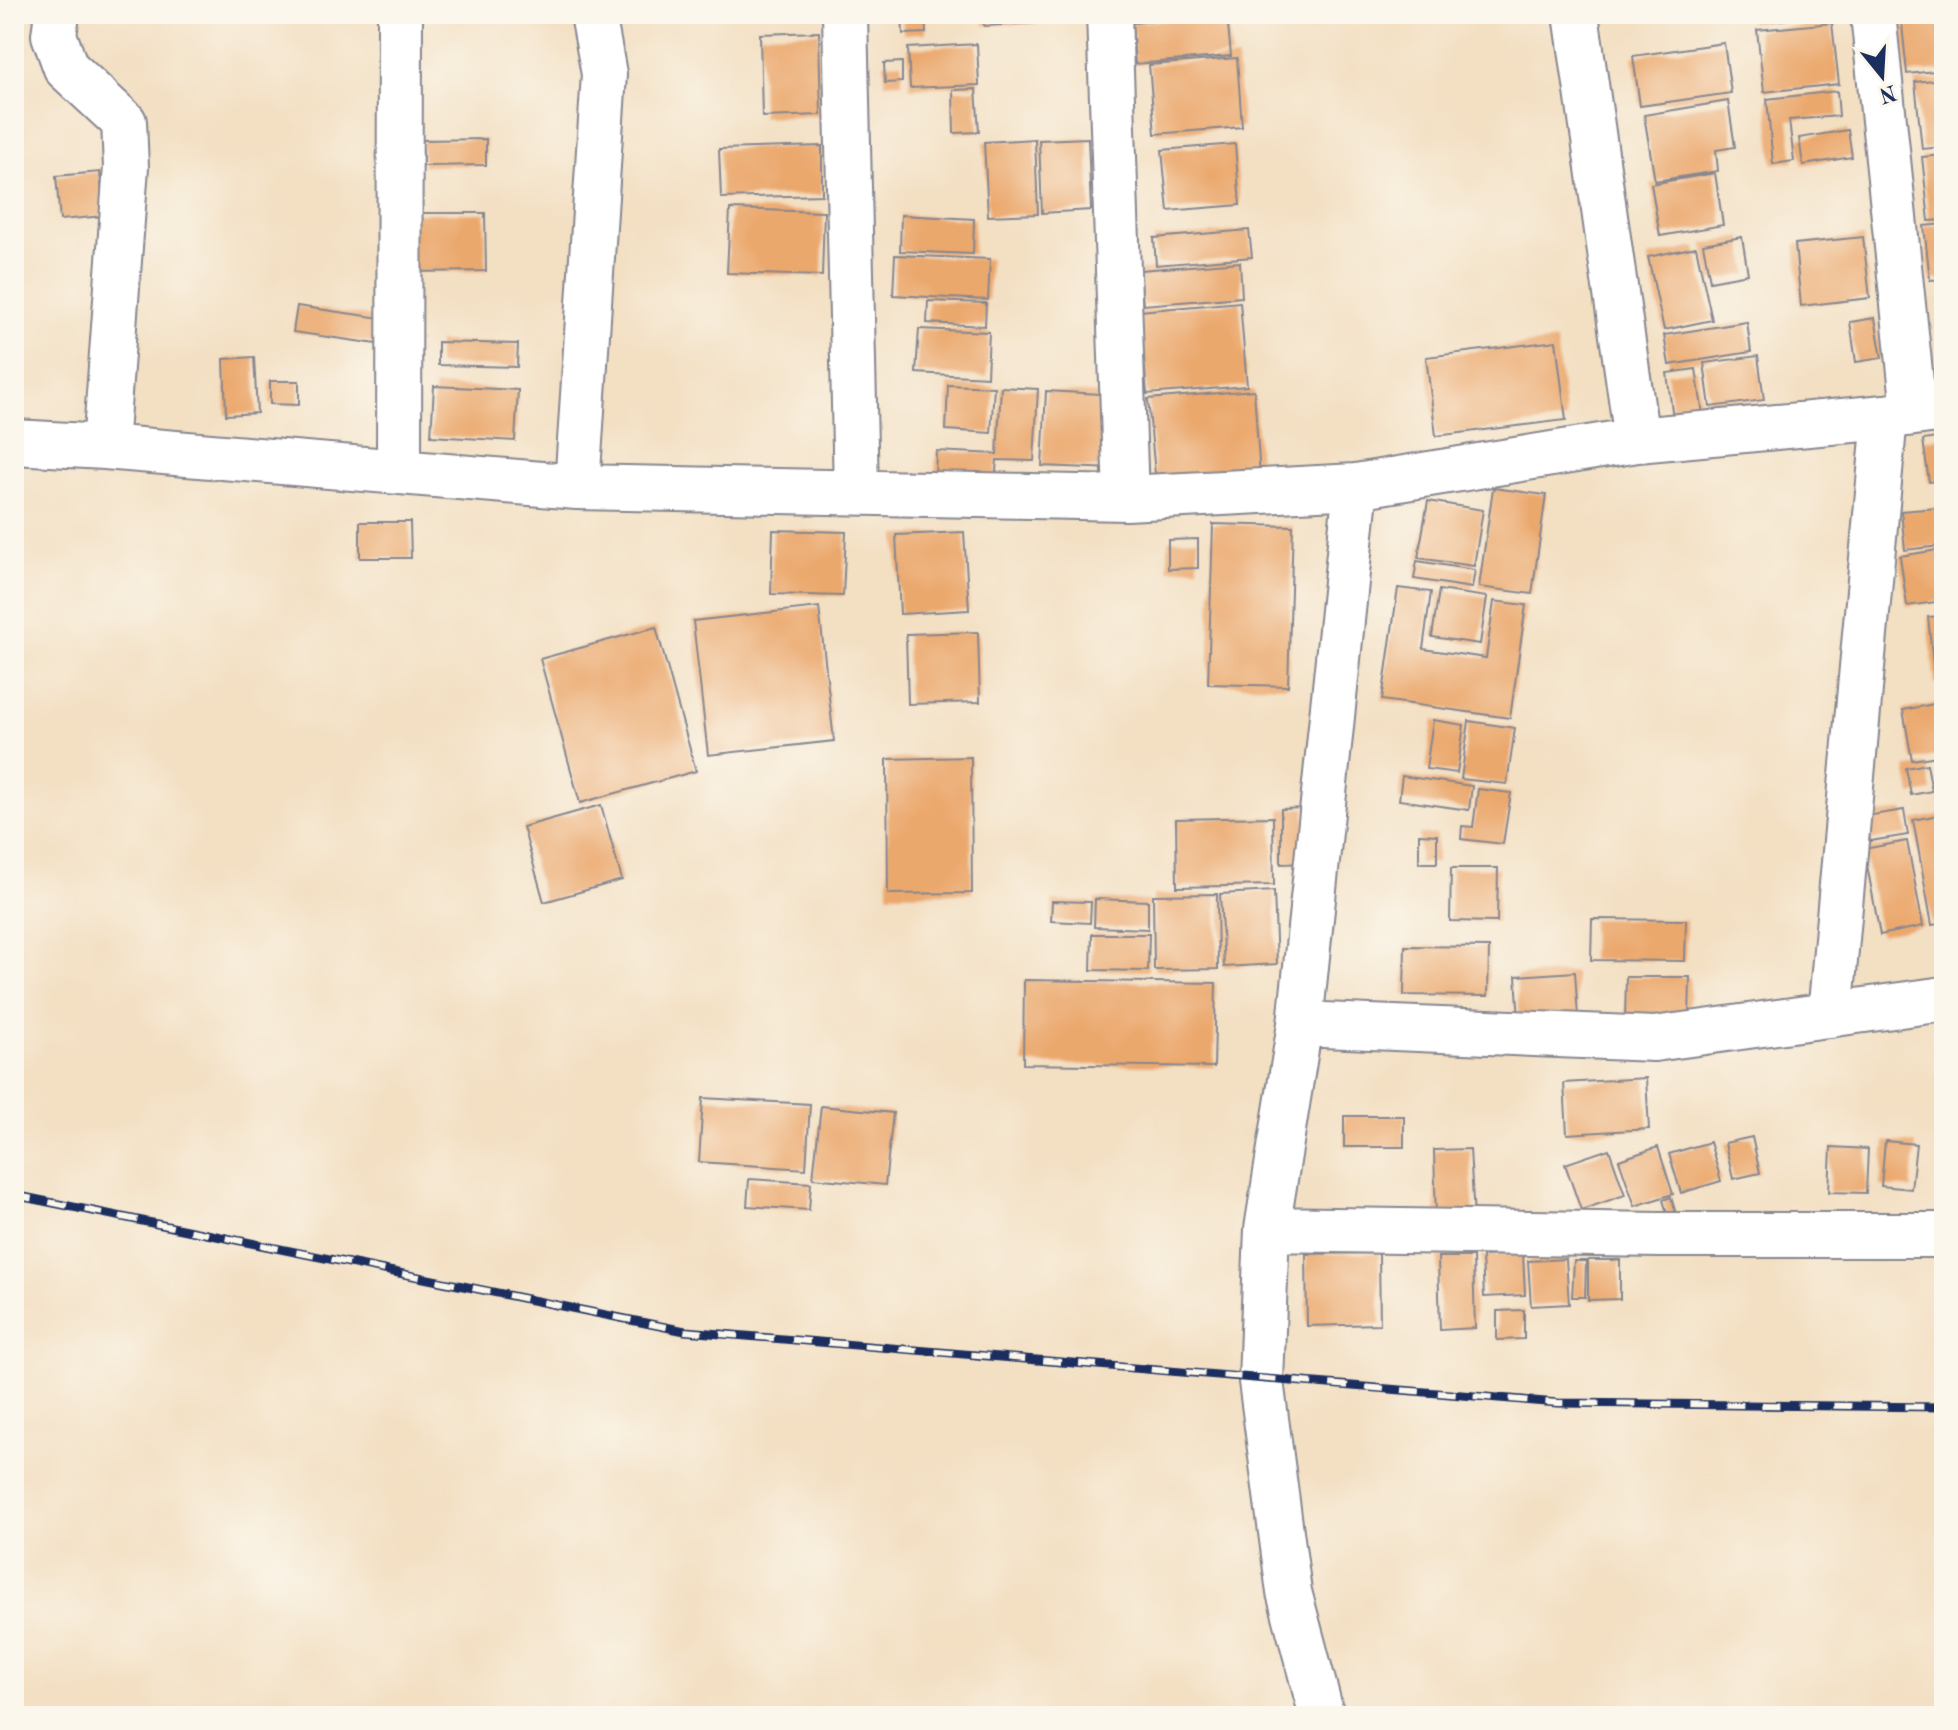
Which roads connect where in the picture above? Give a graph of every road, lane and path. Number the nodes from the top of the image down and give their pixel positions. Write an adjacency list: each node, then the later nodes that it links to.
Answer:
1 (57, 14): 11 (street)
2 (400, 14): 12 (street)
3 (593, 14): 14 (street)
4 (845, 14): 15 (street)
5 (1109, 14): 16 (street)
6 (1576, 14): 9 (street)
7 (1873, 14): 8 (street)
8 (1915, 412): 9 (street); 18 (street)
9 (1637, 440): 13 (street)
10 (14, 442): 11 (street)
11 (105, 447): 12 (street)
12 (399, 472): 14 (street)
13 (1356, 486): 16 (street); 19 (street)
14 (577, 487): 15 (street)
15 (856, 491): 16 (street)
16 (1126, 498)
17 (1944, 999): 18 (street)
18 (1830, 1015): 19 (street)
19 (1300, 1024): 20 (street)
20 (1267, 1229): 21 (street); 22 (street)
21 (1944, 1235)
22 (1322, 1716)

